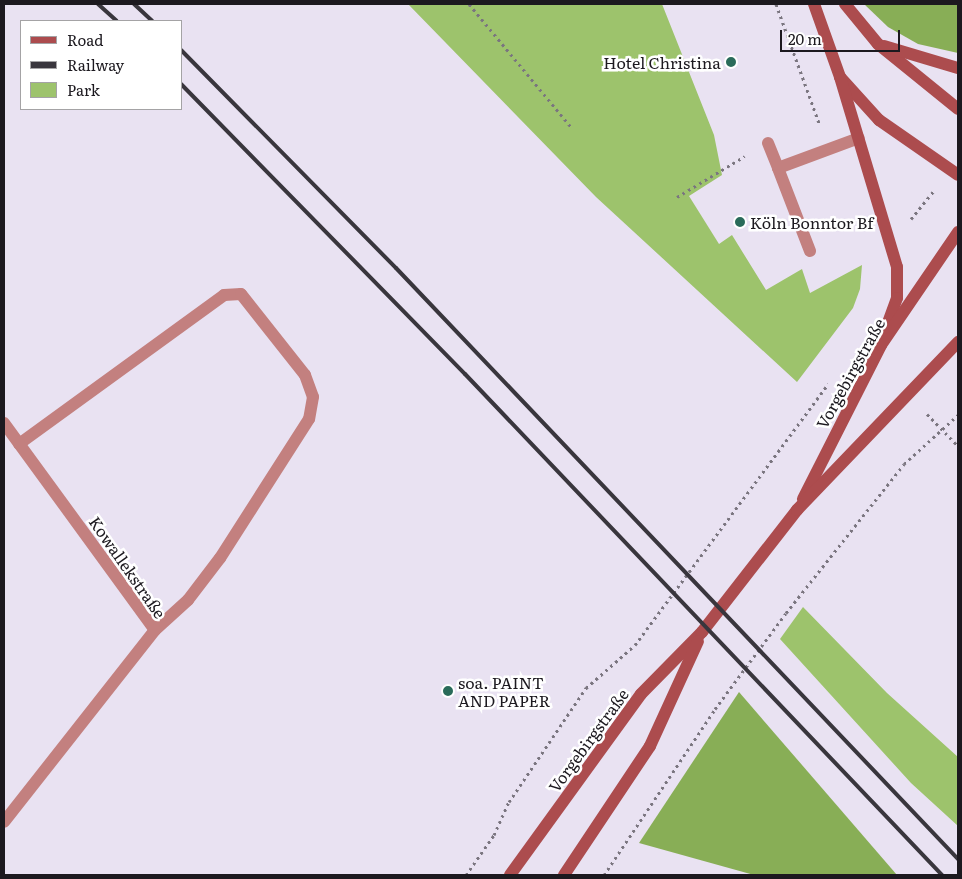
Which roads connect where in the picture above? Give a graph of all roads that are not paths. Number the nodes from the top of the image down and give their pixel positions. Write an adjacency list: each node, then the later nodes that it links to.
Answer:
1 (814, 4): 5 (main road)
2 (845, 4): 3 (main road)
3 (878, 44): 4 (main road); 6 (main road)
4 (958, 68)
5 (840, 77): 7 (main road); 10 (main road)
6 (958, 109)
7 (859, 138): 9 (street); 14 (main road)
8 (768, 143): 9 (street)
9 (778, 168): 12 (street)
10 (958, 176)
11 (958, 232): 14 (main road, Vorgebirgstraße)
12 (810, 251)
13 (958, 342): 17 (main road, Vorgebirgstraße)
14 (881, 345): 17 (main road, Vorgebirgstraße)
15 (4, 423): 16 (street, Kowallekstraße)
16 (19, 444): 18 (street, Kowallekstraße); 18 (street)
17 (797, 510): 19 (main road, Vorgebirgstraße)
18 (155, 630): 20 (street, Kowallekstraße)
19 (702, 632): 21 (main road, Vorgebirgstraße); 22 (main road, Vorgebirgstraße)
20 (4, 822)
21 (510, 875)
22 (564, 875)

